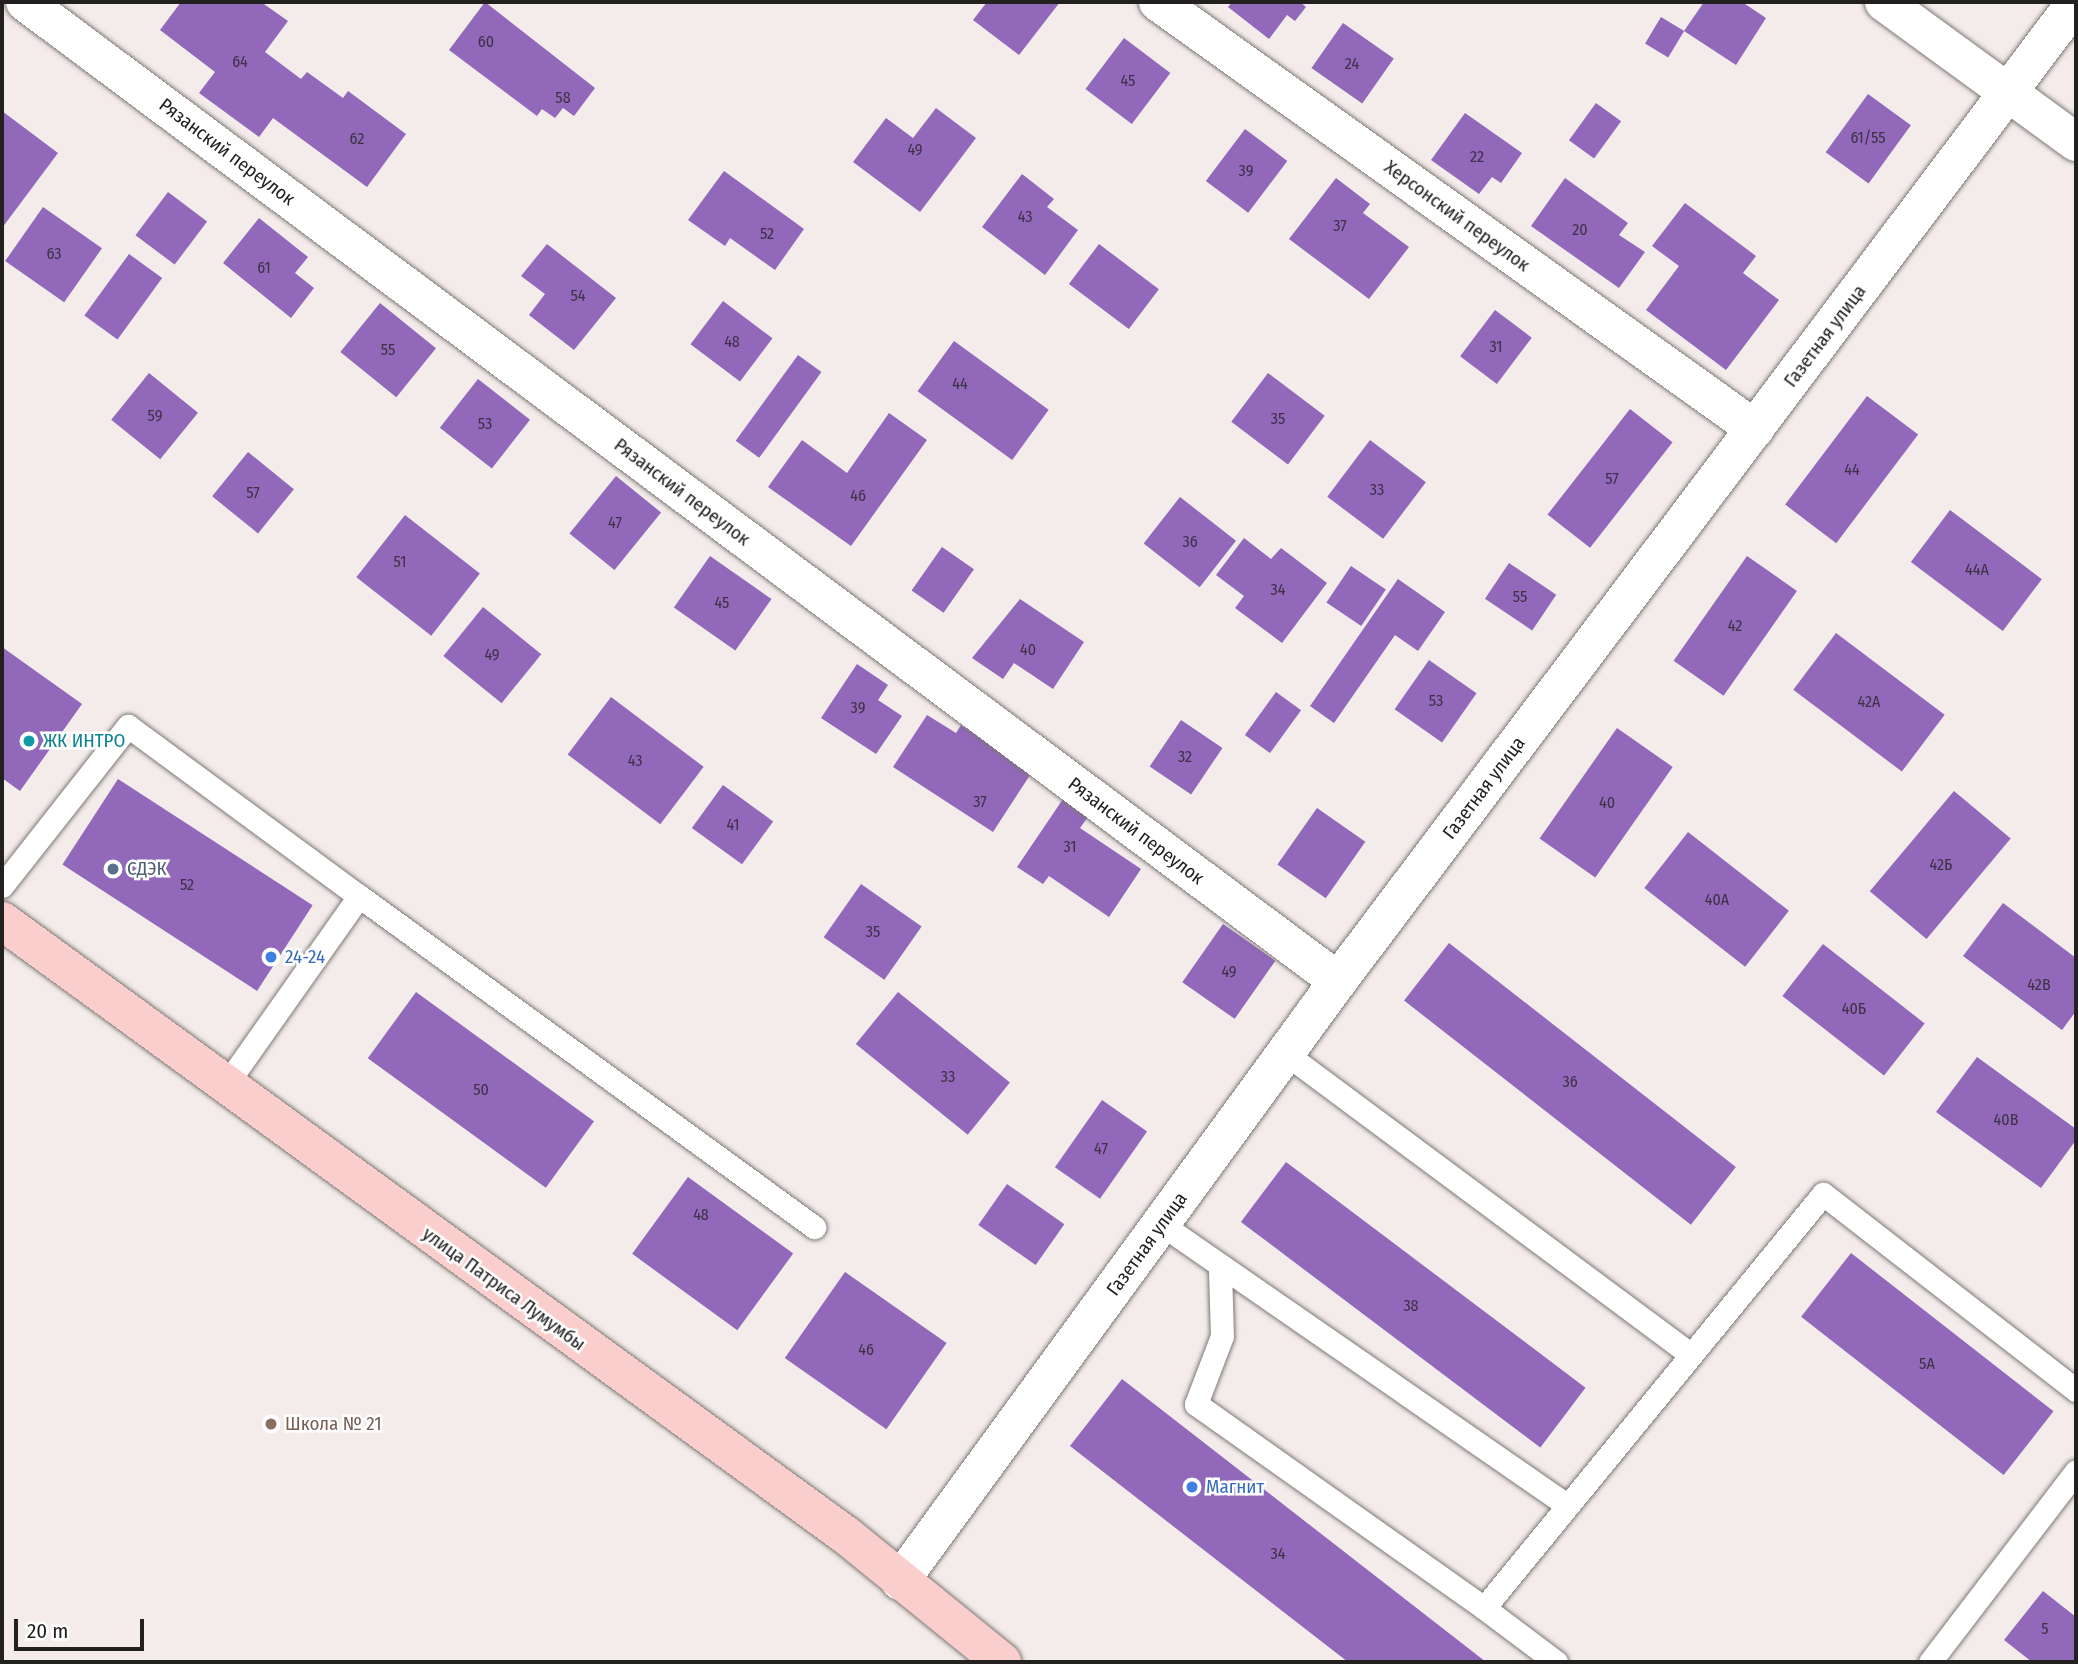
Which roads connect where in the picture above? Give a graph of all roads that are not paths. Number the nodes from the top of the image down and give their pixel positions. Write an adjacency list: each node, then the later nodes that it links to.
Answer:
1 (25, 2): 11 (street, Рязанский переулок)
2 (1158, 2): 7 (street, Херсонский переулок)
3 (1884, 2): 5 (street)
4 (2076, 2): 5 (street, Газетная улица)
5 (2009, 90): 6 (street); 7 (street, Газетная улица)
6 (2076, 142)
7 (1755, 429): 11 (street, Газетная улица)
8 (2, 886): 9 (lane)
9 (359, 896): 13 (lane); 15 (lane)
10 (2, 921): 13 (street, улица Патриса Лумумбы)
11 (1338, 981): 12 (street, Газетная улица)
12 (1285, 1053): 14 (street, Газетная улица); 17 (lane)
13 (225, 1086): 21 (street, улица Патриса Лумумбы)
14 (1161, 1224): 16 (lane); 21 (street, Газетная улица)
15 (814, 1227)
16 (1220, 1270): 20 (lane); 22 (lane)
17 (1690, 1354): 18 (lane); 20 (lane)
18 (2076, 1390)
19 (2076, 1471): 25 (lane)
20 (1564, 1504): 22 (lane)
21 (901, 1581): 23 (street, улица Патриса Лумумбы)
22 (1484, 1608): 24 (lane)
23 (1002, 1662)
24 (1556, 1662)
25 (1930, 1662)

